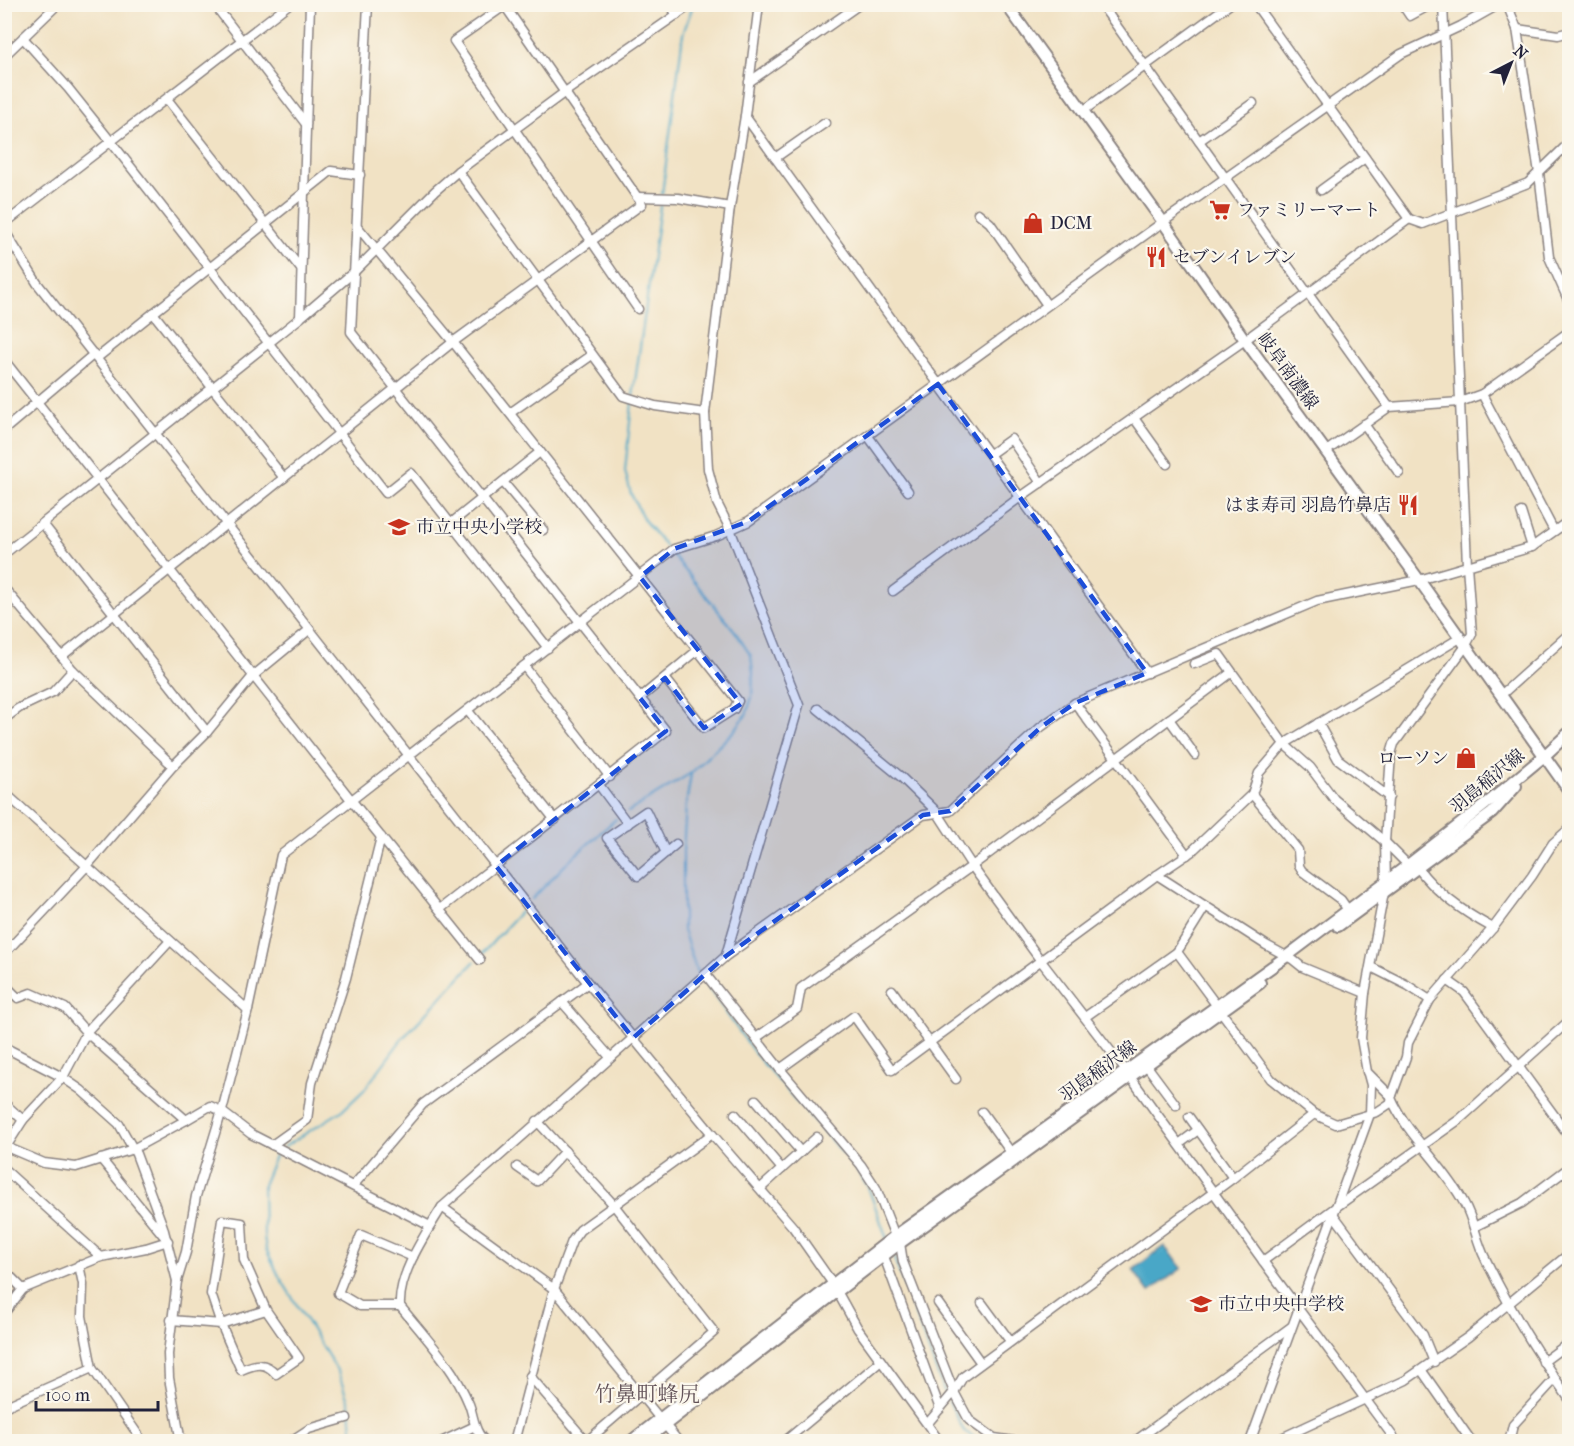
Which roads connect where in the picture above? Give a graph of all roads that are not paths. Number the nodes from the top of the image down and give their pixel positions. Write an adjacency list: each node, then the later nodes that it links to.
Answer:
1 (58, 4): 24 (street)
2 (214, 4): 25 (street)
3 (289, 4): 25 (street)
4 (310, 4): 36 (street)
5 (368, 4): 45 (street)
6 (670, 4): 20 (street)
7 (692, 4): 20 (street)
8 (759, 4): 28 (street)
9 (860, 4): 28 (street)
10 (1006, 4): 33 (main road, 岐阜南濃線)
11 (1101, 4): 27 (street)
12 (1230, 4): 27 (street)
13 (1255, 4): 32 (street)
14 (1402, 4): 15 (street)
15 (1432, 4)
16 (1443, 4): 23 (street)
17 (1500, 4): 23 (street)
18 (1507, 4): 21 (street)
19 (506, 5): 29 (street); 37 (street)
20 (678, 14): 29 (street)
21 (1517, 28): 22 (street); 44 (street)
22 (1569, 32)
23 (1445, 34): 32 (street); 51 (street)
24 (23, 38): 26 (street); 40 (street)
25 (242, 41): 30 (street); 36 (street)
26 (4, 56)
27 (1145, 66): 33 (street); 38 (street)
28 (749, 82): 34 (street)
29 (565, 92): 37 (street); 49 (street)
30 (167, 99): 40 (street); 55 (street)
31 (1253, 103): 38 (street)
32 (1328, 107): 42 (street); 46 (street)
33 (1083, 111): 54 (main road, 岐阜南濃線)
34 (745, 116): 41 (street); 50 (street)
35 (825, 123): 41 (street)
36 (306, 124): 48 (street)
37 (513, 129): 43 (street); 59 (street)
38 (1199, 141): 46 (street)
39 (1569, 142): 44 (street)
40 (112, 143): 56 (street); 61 (street)
41 (775, 158): 78 (street)
42 (1365, 159): 47 (street); 53 (street)
43 (458, 171): 60 (street); 64 (street)
44 (1539, 173): 51 (street); 66 (street)
45 (360, 175): 48 (street); 57 (street)
46 (1226, 178): 54 (street); 65 (street)
47 (1321, 190)
48 (303, 192): 55 (street); 62 (street)
49 (637, 197): 50 (street); 59 (street)
50 (730, 207): 85 (street)
51 (1452, 212): 53 (street); 83 (street)
52 (978, 213): 67 (street)
53 (1408, 219): 65 (street)
54 (1163, 222): 67 (street); 72 (main road, 岐阜南濃線)
55 (265, 223): 61 (street); 62 (street)
56 (4, 224)
57 (357, 225): 60 (street); 63 (street)
58 (4, 230): 76 (street)
59 (592, 241): 64 (street); 68 (street)
60 (378, 249): 63 (street); 73 (street)
61 (210, 268): 69 (street); 74 (street)
62 (301, 269): 70 (street)
63 (355, 271): 70 (street); 80 (street)
64 (538, 281): 73 (street); 75 (street)
65 (1308, 294): 72 (street); 84 (street)
66 (1569, 304)
67 (1047, 305): 78 (street)
68 (638, 309)
69 (153, 313): 76 (street); 79 (street)
70 (300, 318): 74 (street)
71 (1569, 331): 81 (street)
72 (1245, 340): 87 (street); 94 (main road, 岐阜南濃線)
73 (453, 342): 80 (street); 86 (street)
74 (270, 343): 79 (street); 91 (street)
75 (592, 355): 85 (street); 86 (street)
76 (95, 356): 82 (street); 90 (street)
77 (4, 360): 82 (street)
78 (938, 384): 92 (street); 95 (street)
79 (213, 388): 90 (street); 98 (street)
80 (397, 388): 91 (street); 103 (street)
81 (1482, 394): 83 (street); 112 (street)
82 (37, 401): 89 (street); 99 (street)
83 (1460, 402): 84 (street); 115 (street)
84 (1389, 407): 88 (street)
85 (705, 413): 110 (street)
86 (510, 414): 93 (street)
87 (1134, 418): 96 (street); 101 (street)
88 (1364, 424): 94 (street); 97 (street)
89 (4, 430)
90 (156, 433): 99 (street); 108 (street)
91 (340, 434): 98 (street); 109 (street)
92 (868, 436): 102 (street); 110 (street)
93 (540, 452): 100 (street); 117 (street)
94 (1325, 453): 118 (main road, 岐阜南濃線)
95 (990, 454): 101 (street); 104 (street)
96 (1167, 464)
97 (1399, 473)
98 (284, 478): 108 (street)
99 (98, 479): 107 (street); 116 (street)
100 (503, 482): 103 (street); 111 (street)
101 (1041, 483): 104 (street)
102 (908, 491)
103 (483, 498): 109 (street); 122 (street)
104 (1019, 498): 120 (street); 132 (street)
105 (1521, 512): 113 (street)
106 (1569, 520): 112 (street)
107 (42, 524): 114 (street); 121 (street)
108 (226, 524): 116 (street); 123 (street)
109 (450, 524): 126 (street)
110 (730, 529): 117 (street); 182 (street)
111 (543, 530)
112 (1554, 531): 113 (street)
113 (1532, 547): 115 (street)
114 (4, 554)
115 (1467, 565): 118 (street); 125 (street)
116 (169, 570): 121 (street); 134 (street)
117 (640, 577): 122 (street); 127 (street)
118 (1419, 580): 125 (main road, 岐阜南濃線); 132 (street)
119 (4, 588): 128 (street)
120 (893, 591)
121 (114, 614): 128 (street); 144 (street)
122 (580, 622): 126 (street); 137 (street)
123 (309, 630): 134 (street); 148 (street)
124 (1569, 633): 136 (street)
125 (1463, 642): 136 (main road, 岐阜南濃線); 143 (street); 157 (street)
126 (548, 648): 130 (street)
127 (698, 650): 135 (street); 135 (street)
128 (62, 656): 131 (street)
129 (1194, 664): 133 (street)
130 (524, 666): 140 (street); 152 (street)
131 (73, 670): 141 (street); 151 (street)
132 (1147, 673): 138 (street)
133 (1231, 673): 142 (street); 146 (street)
134 (253, 676): 144 (street); 158 (street)
135 (665, 678): 137 (street)
136 (1501, 695): 149 (main road, 岐阜南濃線)
137 (640, 698): 152 (street)
138 (1075, 703): 150 (street); 159 (street)
139 (818, 709): 159 (street)
140 (468, 711): 148 (street); 160 (street)
141 (4, 718)
142 (1169, 719): 147 (street); 150 (street)
143 (1318, 723): 146 (street); 157 (street)
144 (207, 732): 151 (street)
145 (1569, 732): 149 (main road, 羽島稲沢線)
146 (1284, 744): 156 (street); 164 (street)
147 (1195, 755)
148 (409, 757): 158 (street); 168 (street)
149 (1543, 757): 155 (main road, 岐阜南濃線); 170 (main road, 羽島稲沢線)
150 (1116, 758): 167 (street); 169 (street)
151 (173, 766): 171 (street)
152 (610, 777): 153 (street)
153 (599, 785): 160 (street); 161 (street)
154 (4, 792): 171 (street)
155 (1569, 792)
156 (1252, 794): 167 (street); 177 (street)
157 (1389, 797): 164 (street)
158 (352, 801): 163 (street); 195 (street)
159 (937, 812): 169 (street); 182 (street)
160 (555, 820): 168 (street)
161 (628, 824): 166 (street); 166 (street)
162 (1569, 828): 178 (street)
163 (381, 837): 176 (street); 230 (street)
164 (1385, 842): 170 (street); 173 (street)
165 (676, 844): 166 (street)
166 (666, 853)
167 (1187, 855): 172 (street)
168 (496, 866): 176 (street); 189 (street)
169 (972, 866): 185 (street); 201 (street)
170 (1413, 866): 173 (main road, 羽島稲沢線); 174 (main road, 羽島稲沢線); 178 (street)
171 (86, 867): 179 (street); 181 (street)
172 (1157, 875): 175 (street); 185 (street)
173 (1386, 882): 174 (street); 177 (main road, 羽島稲沢線)
174 (1384, 893): 183 (main road, 羽島稲沢線); 186 (street)
175 (1205, 907): 180 (street); 183 (street)
176 (440, 909): 184 (street)
177 (1348, 910): 183 (main road, 羽島稲沢線)
178 (1493, 928): 188 (street)
179 (170, 941): 195 (street); 199 (street)
180 (1177, 952): 196 (street); 197 (street)
181 (4, 954)
182 (726, 956): 187 (street)
183 (1290, 957): 192 (street); 196 (main road, 羽島稲沢線)
184 (480, 960)
185 (1041, 961): 197 (street); 202 (street)
186 (1371, 967): 192 (street); 193 (street)
187 (703, 977): 200 (street); 201 (street)
188 (1447, 981): 193 (street); 206 (street)
189 (588, 983): 194 (street); 200 (street)
190 (4, 984): 199 (street)
191 (892, 990): 202 (street)
192 (1365, 993): 208 (street)
193 (1430, 1000): 212 (street)
194 (562, 1002): 204 (street); 243 (street)
195 (248, 1010): 216 (street)
196 (1219, 1010): 205 (main road, 羽島稲沢線); 219 (street)
197 (1085, 1017): 209 (street)
198 (1569, 1020): 206 (street)
199 (87, 1033): 210 (street); 223 (street)
200 (633, 1038): 204 (street); 226 (street)
201 (756, 1038): 207 (street)
202 (930, 1044): 207 (street); 211 (street)
203 (4, 1047): 210 (street)
204 (610, 1058): 224 (street)
205 (1145, 1062): 209 (main road, 羽島稲沢線); 215 (street)
206 (1519, 1068): 228 (street); 231 (street)
207 (780, 1069): 252 (street)
208 (1367, 1072): 212 (street); 220 (street)
209 (1128, 1074): 229 (street); 236 (main road, 羽島稲沢線)
210 (63, 1077): 222 (street); 233 (street)
211 (956, 1079)
212 (1392, 1099): 220 (street); 231 (street)
213 (756, 1100): 235 (street)
214 (4, 1103): 222 (street)
215 (1176, 1105)
216 (221, 1111): 223 (street); 230 (street); 259 (street)
217 (982, 1112): 236 (street)
218 (735, 1114): 241 (street)
219 (1314, 1114): 220 (street); 242 (street)
220 (1370, 1114): 248 (street)
221 (1189, 1117): 225 (street)
222 (23, 1120): 232 (street)
223 (186, 1120): 233 (street)
224 (537, 1121): 234 (street); 247 (street)
225 (1198, 1130): 229 (street); 242 (street)
226 (712, 1134): 244 (street); 246 (street)
227 (817, 1137): 235 (street)
228 (1569, 1137)
229 (1179, 1143): 245 (street)
230 (272, 1145): 243 (street)
231 (1423, 1145): 248 (street); 250 (street)
232 (5, 1148): 237 (street)
233 (133, 1149): 237 (street); 251 (street)
234 (565, 1151): 238 (street); 246 (street)
235 (801, 1152): 241 (street)
236 (1014, 1157): 252 (main road, 羽島稲沢線)
237 (101, 1159): 251 (street)
238 (517, 1167)
239 (1569, 1167): 250 (street)
240 (4, 1168): 254 (street)
241 (782, 1169): 244 (street)
242 (1233, 1178): 245 (street)
243 (353, 1186): 249 (street)
244 (760, 1188): 260 (street)
245 (1214, 1192): 256 (street); 273 (street)
246 (613, 1204): 262 (street); 283 (street)
247 (442, 1207): 249 (street); 262 (street)
248 (1334, 1211): 256 (street); 267 (street); 276 (street)
249 (430, 1226): 255 (street)
250 (1474, 1227): 263 (street)
251 (168, 1241): 254 (street); 259 (street)
252 (890, 1246): 260 (main road, 羽島稲沢線); 285 (street); 285 (street)
253 (1569, 1253): 263 (street)
254 (101, 1257): 257 (street)
255 (413, 1257): 266 (street); 266 (street)
256 (1263, 1261): 267 (street)
257 (79, 1265): 261 (street); 279 (street)
258 (4, 1270): 261 (street)
259 (177, 1281): 270 (street)
260 (835, 1288): 275 (street); 289 (main road, 羽島稲沢線)
261 (24, 1289): 269 (street)
262 (554, 1289): 281 (street); 283 (street)
263 (1509, 1302): 276 (street); 277 (street)
264 (938, 1303): 278 (street)
265 (982, 1303): 273 (street)
266 (400, 1305): 291 (street)
267 (1298, 1308): 272 (street); 284 (street)
268 (266, 1310): 271 (street); 271 (street); 271 (street)
269 (4, 1313)
270 (171, 1320): 271 (street); 295 (street)
271 (221, 1324)
272 (1292, 1326): 305 (street); 306 (street)
273 (1010, 1341): 278 (street)
274 (1569, 1342): 277 (street)
275 (881, 1361): 290 (street); 302 (street)
276 (1434, 1362): 280 (street)
277 (1542, 1362): 282 (street)
278 (981, 1363): 285 (street)
279 (92, 1368): 287 (street); 294 (street)
280 (1422, 1371): 284 (street); 309 (street)
281 (530, 1376): 293 (street); 298 (street)
282 (1555, 1379): 286 (street); 310 (street)
283 (641, 1394): 289 (street); 293 (street)
284 (1366, 1398): 307 (street); 308 (street)
285 (947, 1400): 290 (street); 304 (street)
286 (1569, 1400)
287 (4, 1407)
288 (347, 1418): 296 (street)
289 (662, 1421): 299 (main road, 羽島稲沢線); 300 (main road, 羽島稲沢線); 301 (street)
290 (927, 1423): 303 (street)
291 (475, 1426): 292 (street); 297 (street)
292 (484, 1441)
293 (586, 1441)
294 (143, 1442)
295 (181, 1442)
296 (289, 1442)
297 (441, 1442)
298 (514, 1442)
299 (630, 1442)
300 (643, 1442)
301 (679, 1442)
302 (784, 1442)
303 (940, 1442)
304 (1020, 1442)
305 (1134, 1442)
306 (1250, 1442)
307 (1273, 1442)
308 (1397, 1442)
309 (1473, 1442)
310 (1509, 1442)

